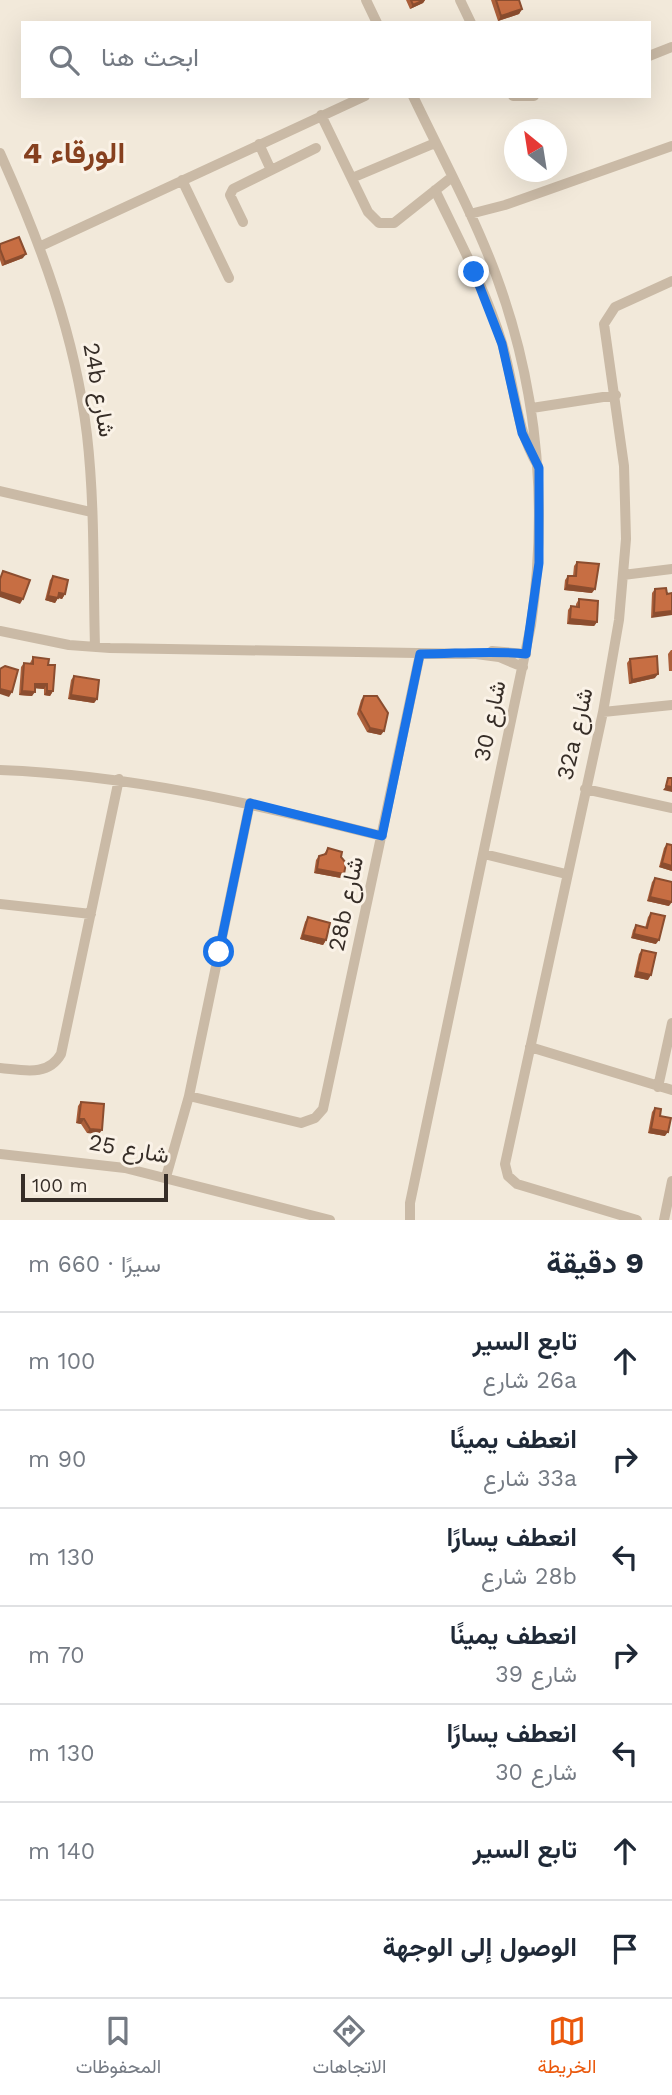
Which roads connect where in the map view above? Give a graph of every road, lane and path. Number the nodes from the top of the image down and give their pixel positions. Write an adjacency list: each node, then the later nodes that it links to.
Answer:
1 (366, 0): 3 (street)
2 (460, 0): 4 (street)
3 (376, 21)
4 (470, 21)
5 (672, 47): 6 (street)
6 (651, 54)
7 (357, 98): 9 (street)
8 (414, 98): 10 (street, شارع 30)
9 (321, 115): 11 (street); 17 (street)
10 (435, 143): 16 (street, شارع 30); 17 (street)
11 (259, 144): 15 (street); 18 (street)
12 (672, 146): 20 (street)
13 (316, 148): 15 (street)
14 (0, 153): 22 (street, 24b شارع)
15 (271, 170): 21 (street)
16 (452, 177): 19 (street); 20 (street, شارع 30)
17 (352, 178): 19 (street)
18 (181, 180): 22 (street); 23 (street)
19 (435, 190): 27 (street)
20 (471, 217): 26 (street, شارع 30)
21 (243, 222)
22 (41, 246): 29 (street, 24b شارع)
23 (229, 278)
24 (672, 281): 25 (street, 32a شارع)
25 (616, 395): 26 (street); 31 (street, 32a شارع)
26 (532, 408): 27 (street, شارع 30)
27 (539, 468): 36 (street, شارع 30)
28 (0, 491): 29 (street)
29 (92, 512): 33 (street, 24b شارع)
30 (672, 569): 31 (street)
31 (624, 575): 39 (street, 32a شارع)
32 (0, 631): 33 (street)
33 (95, 647): 34 (street)
34 (420, 654): 35 (street); 45 (street, 28b شارع)
35 (476, 654): 36 (street); 37 (street)
36 (526, 654): 37 (street, شارع 30)
37 (523, 667): 46 (street, شارع 30)
38 (672, 705): 39 (street)
39 (603, 712): 42 (street, 32a شارع)
40 (0, 770): 41 (street)
41 (119, 779): 43 (street); 49 (street)
42 (585, 789): 44 (street); 47 (street, 32a شارع)
43 (250, 803): 45 (street); 55 (street)
44 (672, 808)
45 (382, 836): 55 (street, 28b شارع)
46 (484, 854): 47 (street); 59 (street, شارع 30)
47 (566, 874): 51 (street, 32a شارع)
48 (0, 904): 49 (street)
49 (92, 914): 52 (street)
50 (672, 1023): 53 (street)
51 (530, 1047): 53 (street); 63 (street, 32a شارع)
52 (0, 1068)
53 (658, 1087): 54 (street)
54 (672, 1090)
55 (189, 1096): 57 (street)
56 (0, 1154): 57 (street, شارع 25)
57 (170, 1177): 60 (street, شارع 25)
58 (672, 1181): 64 (street)
59 (410, 1203): 61 (street, شارع 30); 62 (street, شارع 30)
60 (330, 1220)
61 (403, 1220)
62 (410, 1220)
63 (633, 1220)
64 (664, 1220)

